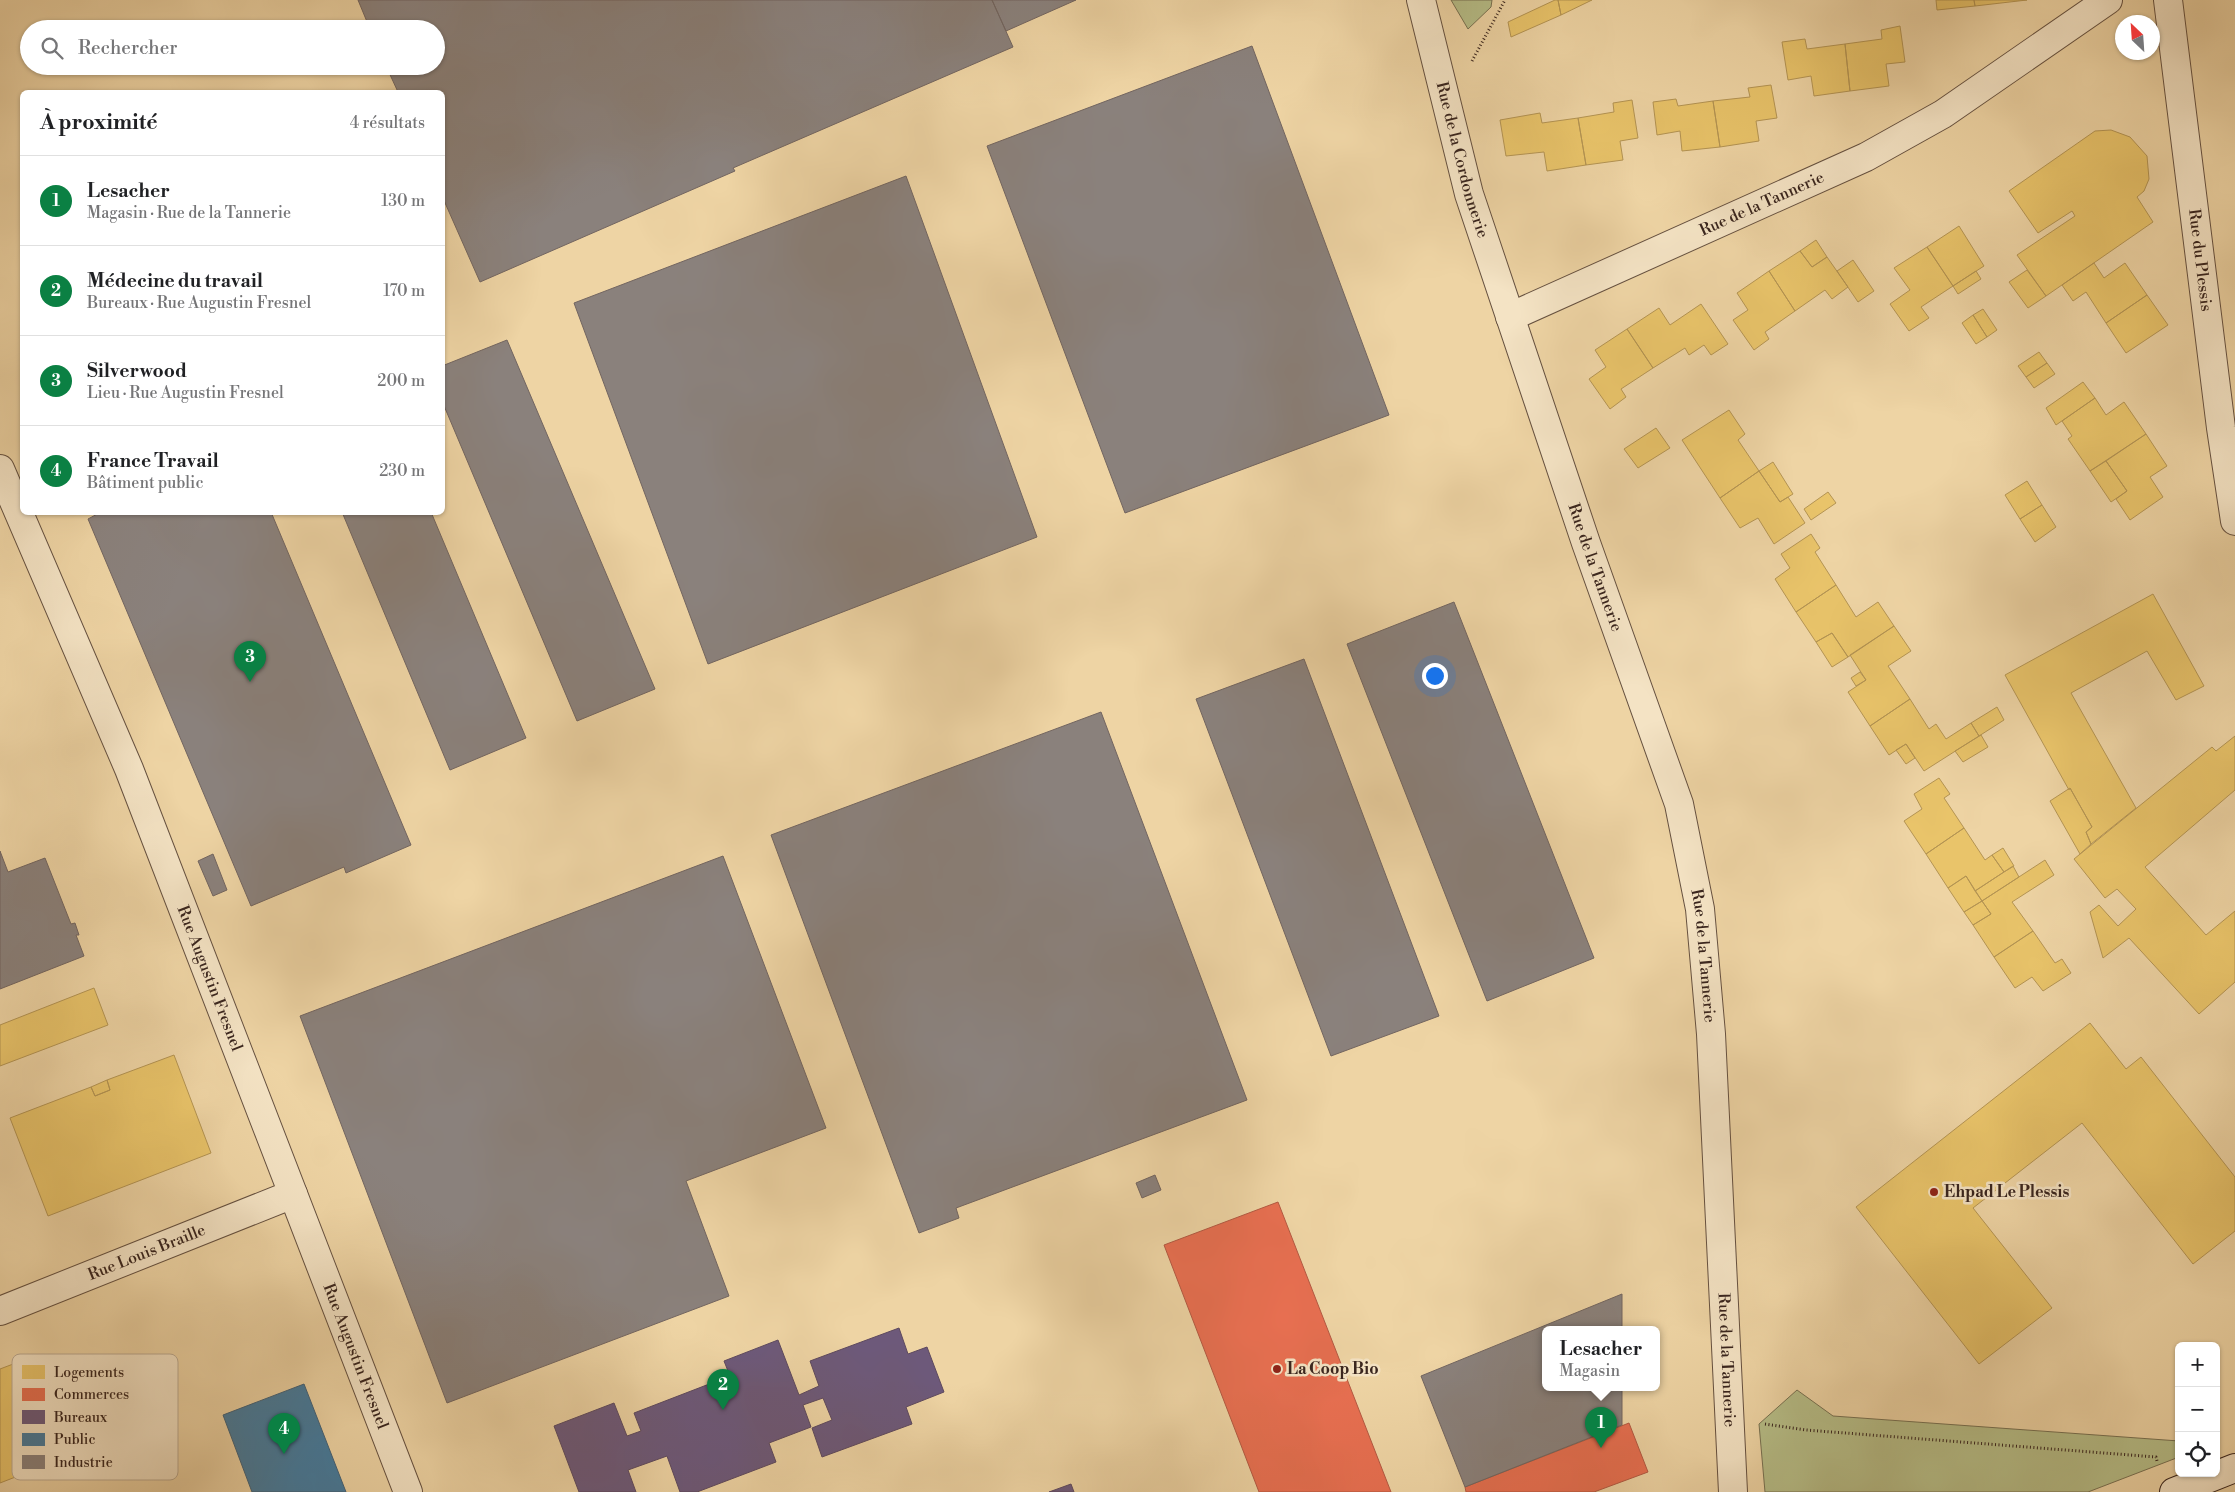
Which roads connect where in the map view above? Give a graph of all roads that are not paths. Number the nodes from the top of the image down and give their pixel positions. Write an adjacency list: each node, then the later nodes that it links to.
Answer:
1 (1422, 0): 4 (street, Rue de la Cordonnerie)
2 (2108, 0): 4 (street, Rue de la Tannerie)
3 (2168, 0): 6 (street, Rue du Plessis)
4 (1510, 317): 11 (street, Rue de la Tannerie)
5 (0, 469): 7 (street, Rue Augustin Fresnel)
6 (2235, 521)
7 (293, 1194): 8 (street, Rue Louis Braille); 10 (street, Rue Augustin Fresnel)
8 (0, 1311)
9 (2235, 1468): 12 (street)
10 (408, 1492)
11 (1733, 1492)
12 (2174, 1492)

